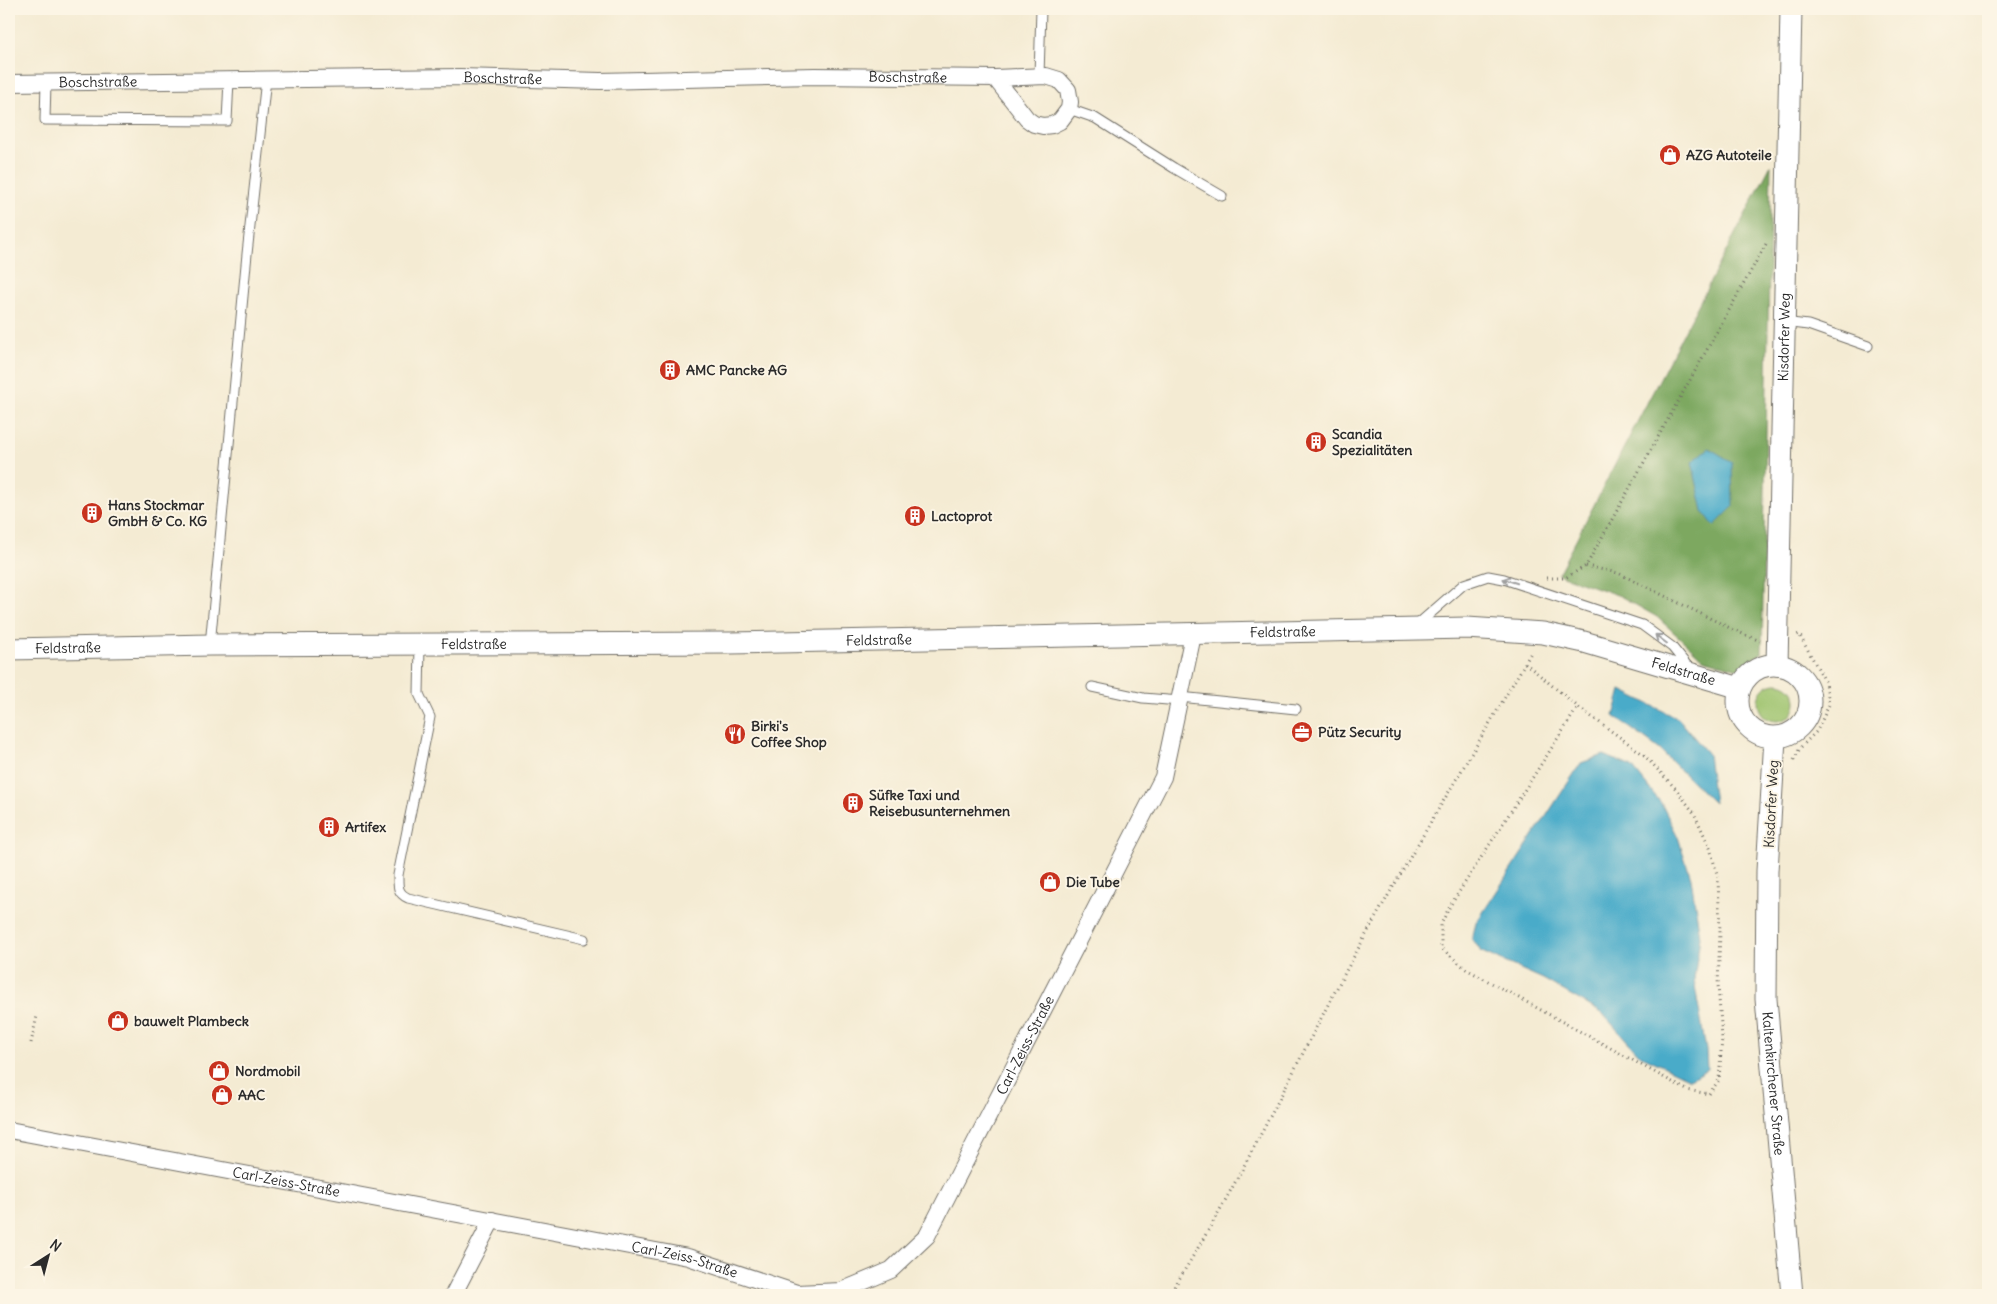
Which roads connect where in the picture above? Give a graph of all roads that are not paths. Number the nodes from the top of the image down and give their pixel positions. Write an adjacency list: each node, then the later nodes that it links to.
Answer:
1 (1041, 9): 3 (lane)
2 (1790, 9): 11 (street, Kisdorfer Weg)
3 (1039, 76): 4 (street, Boschstraße); 9 (street, Boschstraße)
4 (996, 78): 5 (street, Boschstraße); 9 (street)
5 (266, 79): 6 (street, Boschstraße); 16 (lane)
6 (229, 80): 8 (street, Boschstraße); 8 (lane)
7 (9, 82): 8 (street, Boschstraße)
8 (46, 82)
9 (1069, 109): 10 (lane)
10 (1222, 196)
11 (1783, 322): 12 (lane); 18 (street, Kisdorfer Weg)
12 (1868, 346)
13 (1412, 630): 14 (street, Feldstraße); 19 (street, Feldstraße); 19 (lane, one-way to 13)
14 (1193, 635): 15 (street, Feldstraße); 22 (street, Carl-Zeiss-Straße)
15 (420, 644): 16 (street, Feldstraße); 26 (lane)
16 (210, 645): 17 (street, Feldstraße)
17 (9, 649)
18 (1776, 665): 21 (street); 24 (street)
19 (1694, 674): 21 (street, Feldstraße)
20 (1092, 687): 22 (lane)
21 (1740, 688): 24 (street)
22 (1180, 699): 23 (lane); 28 (street, Carl-Zeiss-Straße)
23 (1296, 709)
24 (1775, 738): 25 (street, Kisdorfer Weg)
25 (1767, 871): 30 (street, Kaltenkirchener Straße)
26 (584, 939)
27 (9, 1130): 28 (street, Carl-Zeiss-Straße)
28 (492, 1220): 29 (street)
29 (453, 1295)
30 (1792, 1295)

